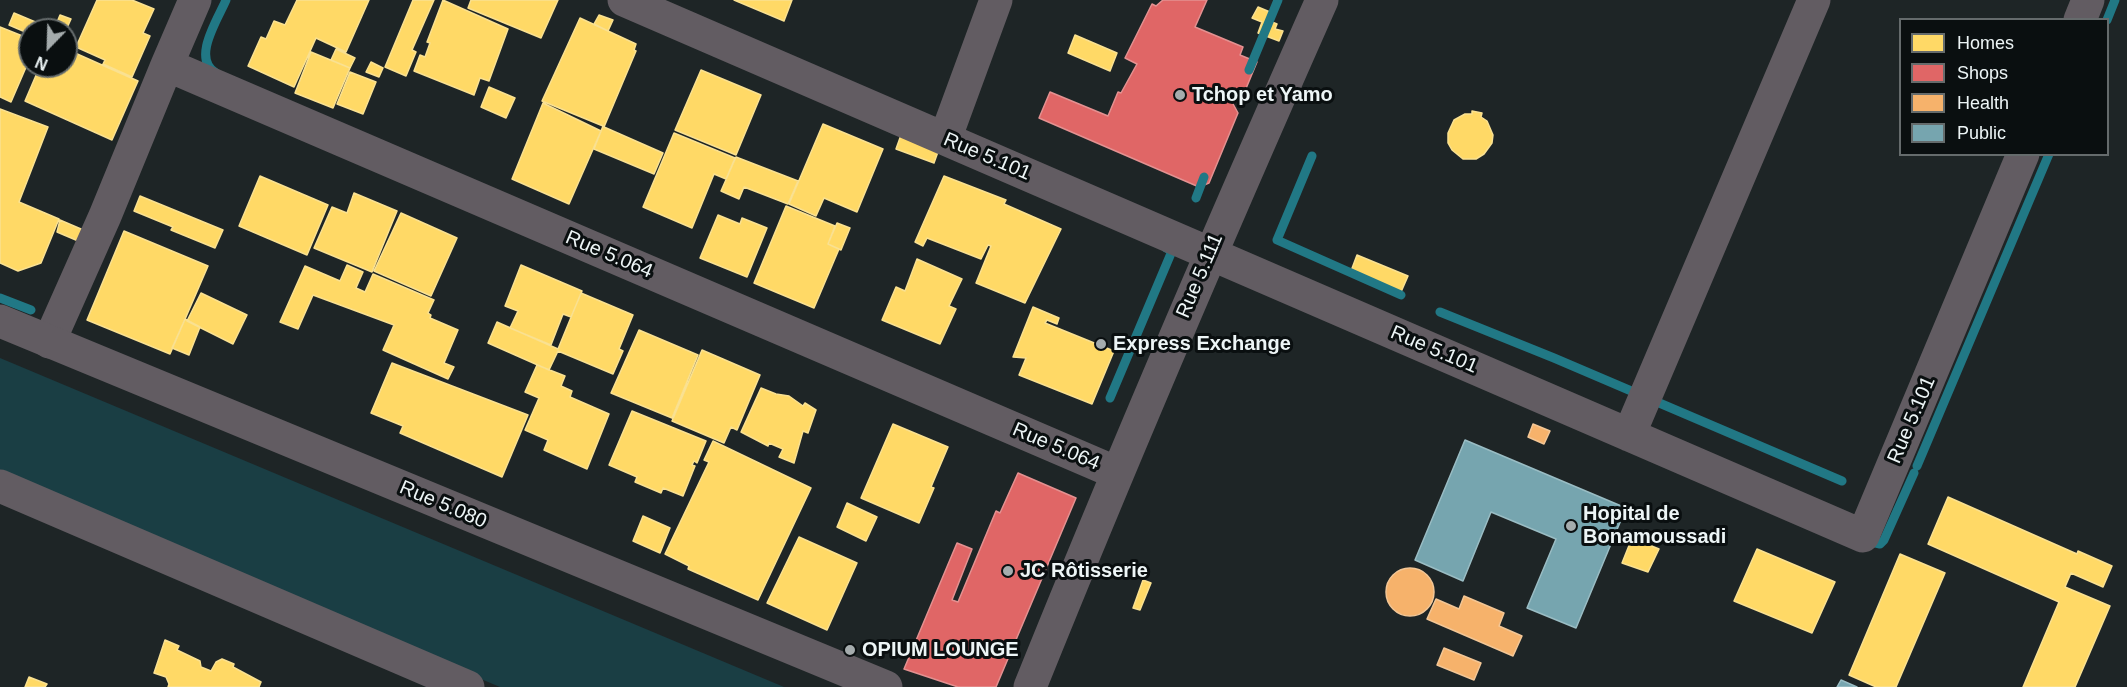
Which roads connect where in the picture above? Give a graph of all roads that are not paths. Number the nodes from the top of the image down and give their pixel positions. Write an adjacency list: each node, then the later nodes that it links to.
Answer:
1 (195, 0): 8 (street)
2 (624, 0): 9 (street, Rue 5.101)
3 (996, 0): 9 (street)
4 (1322, 0): 11 (street, Rue 5.111)
5 (1814, 0): 14 (street)
6 (2088, 0): 7 (street)
7 (2081, 18)
8 (167, 65): 13 (street); 15 (street, Rue 5.064)
9 (945, 139): 11 (street, Rue 5.101)
10 (2022, 156): 14 (street, Rue 5.101)
11 (1210, 254): 14 (street, Rue 5.101); 15 (street, Rue 5.111)
12 (0, 321): 13 (street, Rue 5.080)
13 (49, 342): 18 (street, Rue 5.080)
14 (1629, 435)
15 (1117, 473): 19 (street, Rue 5.111)
16 (1, 490): 17 (street)
17 (468, 687)
18 (886, 687)
19 (1030, 687)

